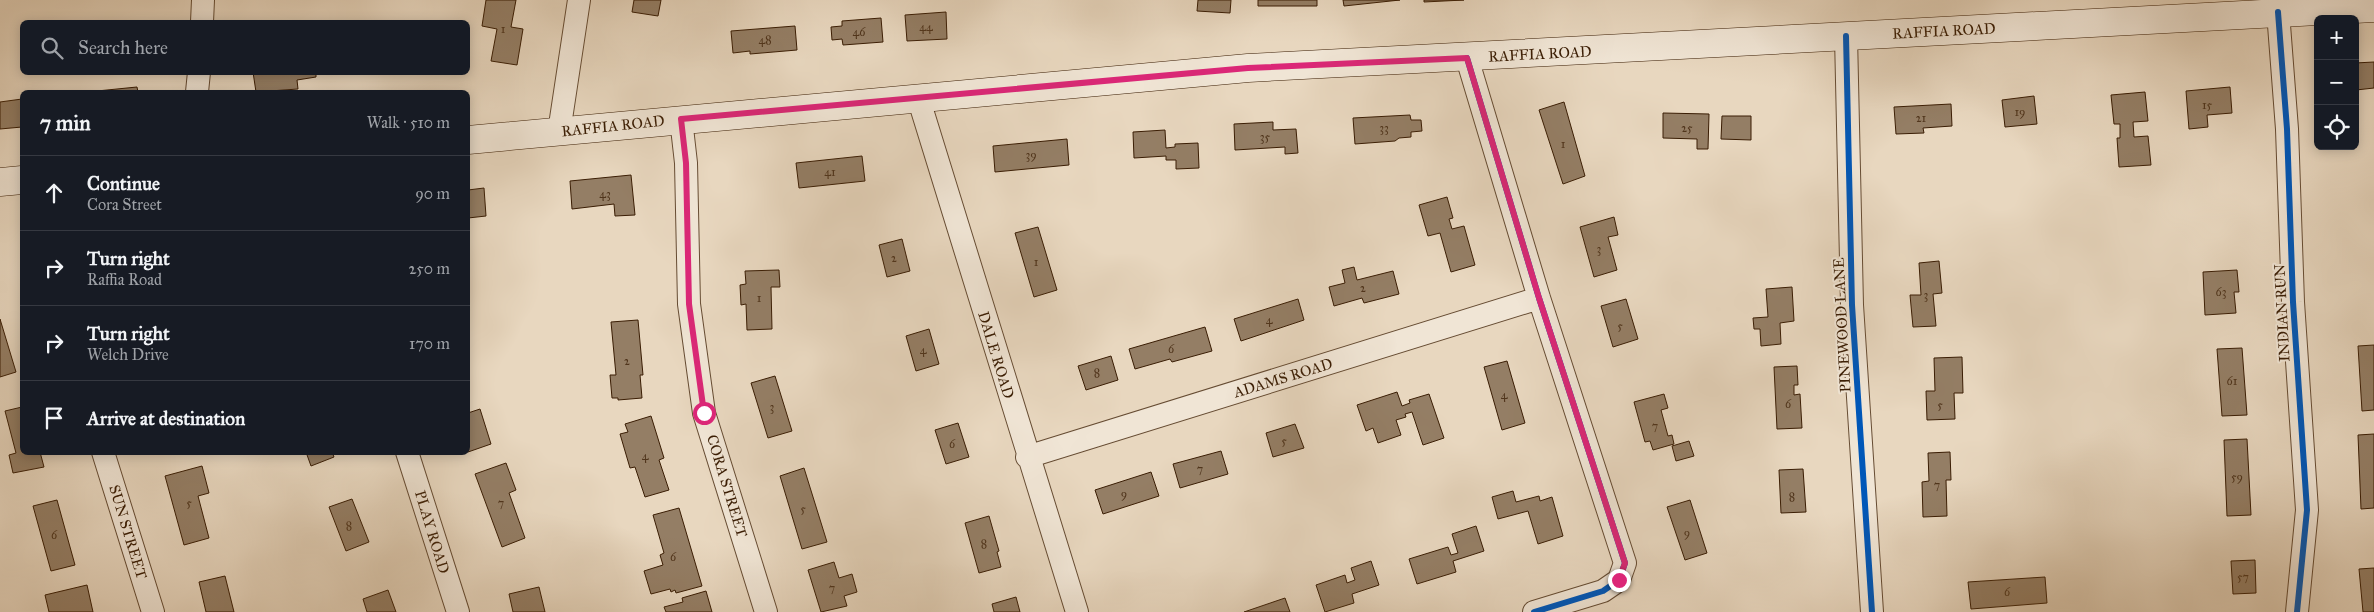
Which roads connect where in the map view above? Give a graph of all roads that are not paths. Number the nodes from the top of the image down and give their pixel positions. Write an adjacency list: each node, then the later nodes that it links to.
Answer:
1 (203, 0): 5 (street)
2 (579, 0): 12 (street)
3 (2374, 8): 4 (main road, RAFFIA ROAD)
4 (2278, 12): 6 (main road, RAFFIA ROAD); 24 (street, INDIAN RUN)
5 (202, 20)
6 (1846, 36): 7 (main road, RAFFIA ROAD); 23 (street, PINEWOOD LANE)
7 (1467, 58): 10 (main road, RAFFIA ROAD); 14 (street)
8 (199, 75): 9 (street)
9 (197, 90)
10 (918, 97): 11 (main road, RAFFIA ROAD); 17 (street, DALE ROAD)
11 (681, 119): 12 (main road, RAFFIA ROAD); 20 (street, CORA STREET)
12 (559, 132): 13 (main road, RAFFIA ROAD)
13 (470, 140)
14 (1539, 298): 17 (street, ADAMS ROAD); 22 (street)
15 (104, 455): 18 (street, SUN STREET)
16 (408, 455): 19 (street, PLAY ROAD)
17 (1027, 457): 21 (street, DALE ROAD)
18 (153, 612)
19 (458, 612)
20 (766, 612)
21 (1077, 612)
22 (1534, 612)
23 (1872, 612)
24 (2296, 612)

